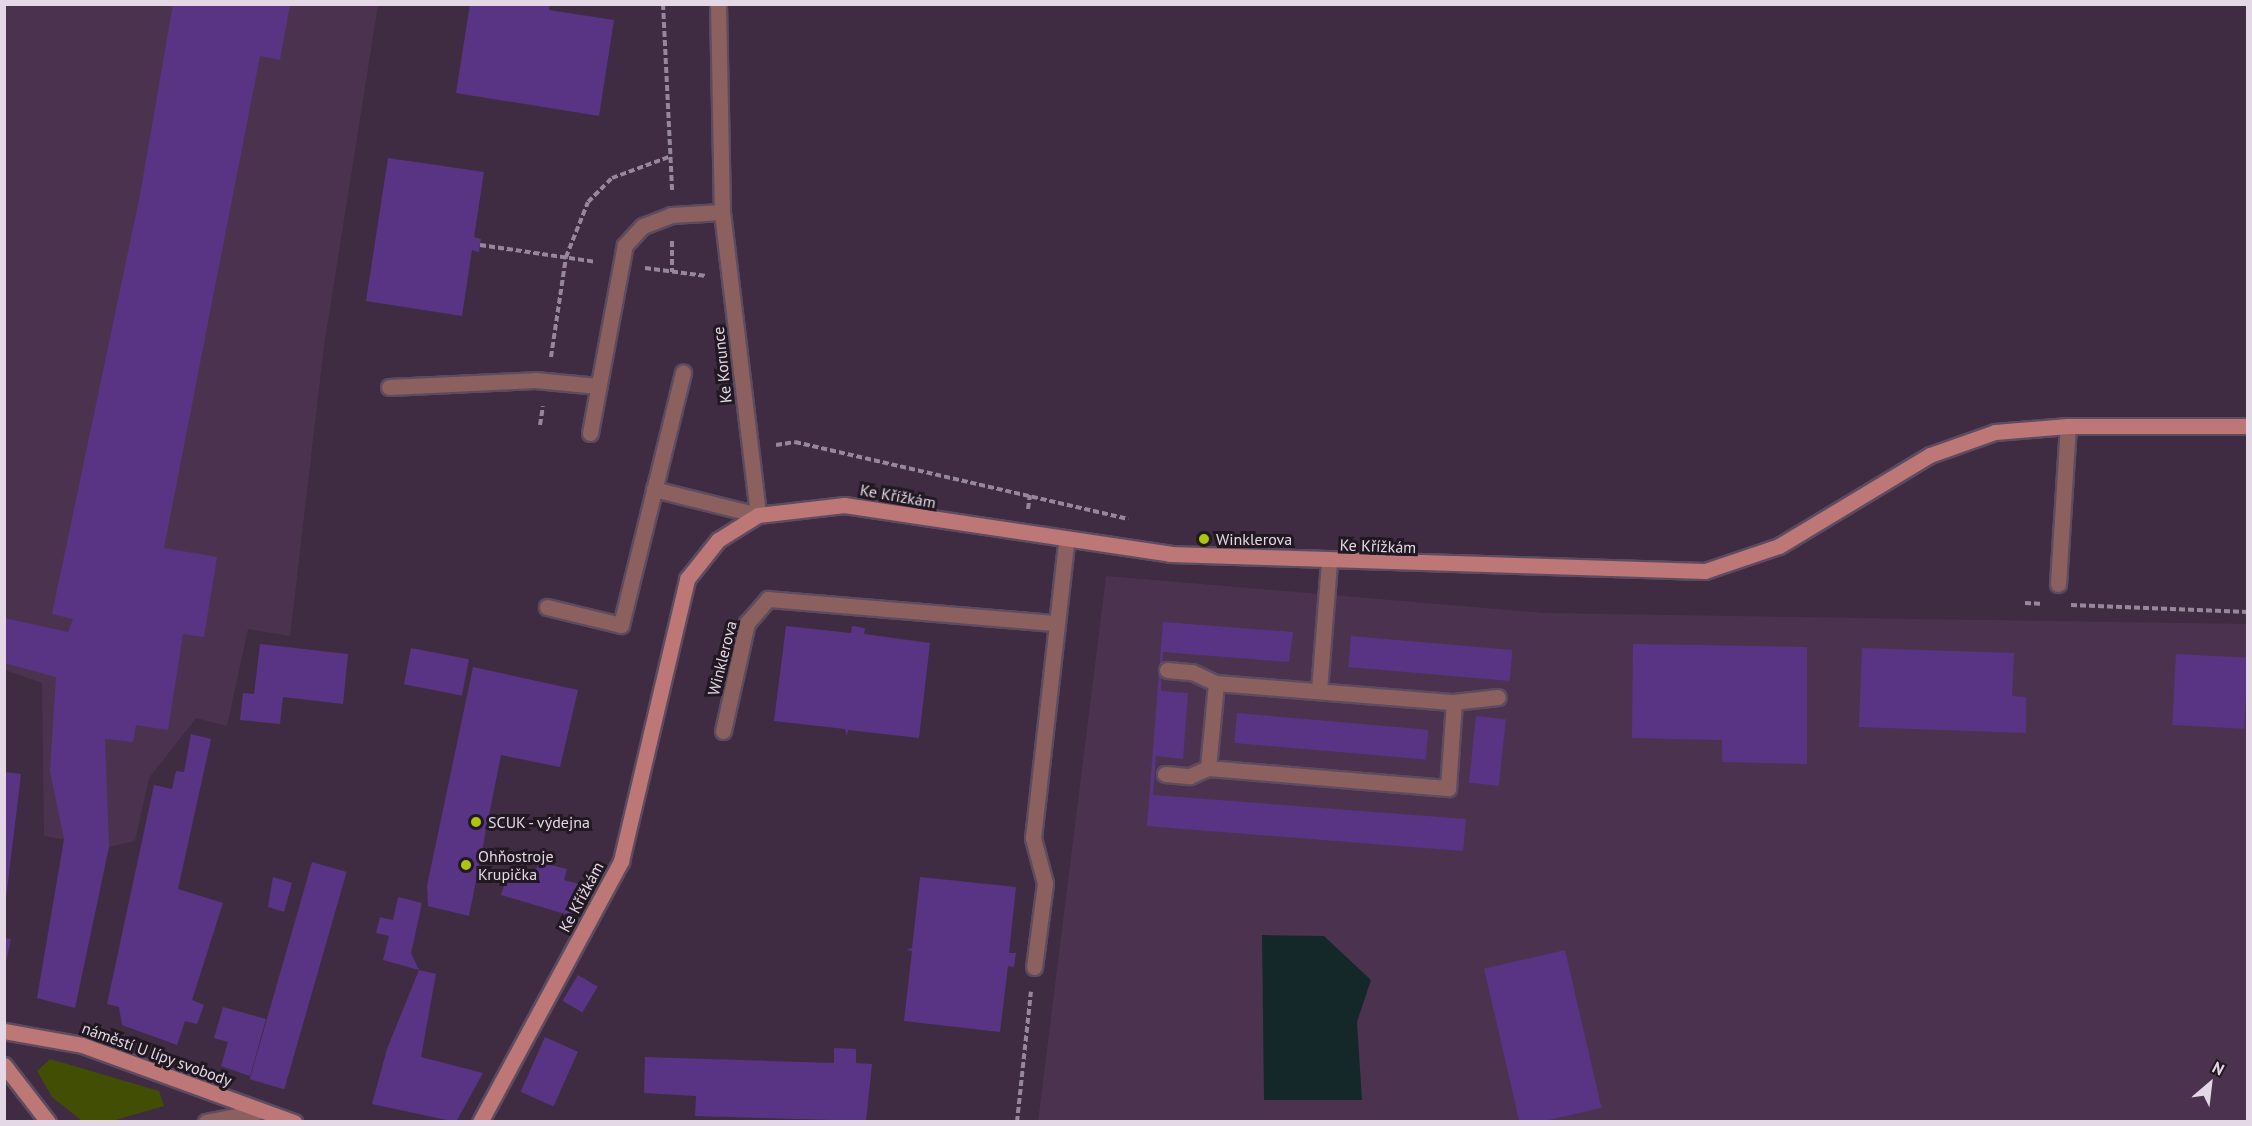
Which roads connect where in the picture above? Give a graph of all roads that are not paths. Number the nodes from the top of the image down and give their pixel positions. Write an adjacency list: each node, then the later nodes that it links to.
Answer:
1 (718, 4): 2 (street, Ke Korunce)
2 (722, 212): 4 (street); 10 (street, Ke Korunce)
3 (683, 372): 9 (street)
4 (598, 386): 5 (street); 8 (street)
5 (389, 387)
6 (2068, 426): 7 (street, Ke Křížkám); 12 (street, Ke Křížkám); 13 (street)
7 (2247, 426)
8 (590, 433)
9 (654, 489): 10 (street); 14 (street)
10 (759, 515): 11 (street, Ke Křížkám); 28 (street, Ke Křížkám)
11 (1066, 542): 12 (street, Ke Křížkám); 15 (street)
12 (1329, 563): 18 (street)
13 (2058, 584)
14 (547, 607)
15 (1054, 623): 21 (street, Winklerova); 24 (street)
16 (1167, 670): 17 (street)
17 (1216, 683): 18 (street); 22 (street)
18 (1319, 690): 20 (street)
19 (1498, 697): 20 (street)
20 (1454, 702): 22 (street)
21 (723, 732)
22 (1208, 768): 23 (street)
23 (1165, 774)
24 (1034, 967)
25 (4, 1031): 27 (street, náměstí U lípy svobody)
26 (4, 1065): 29 (street)
27 (261, 1110): 30 (street); 31 (street, náměstí U lípy svobody)
28 (482, 1119)
29 (48, 1122)
30 (206, 1122)
31 (294, 1122)

